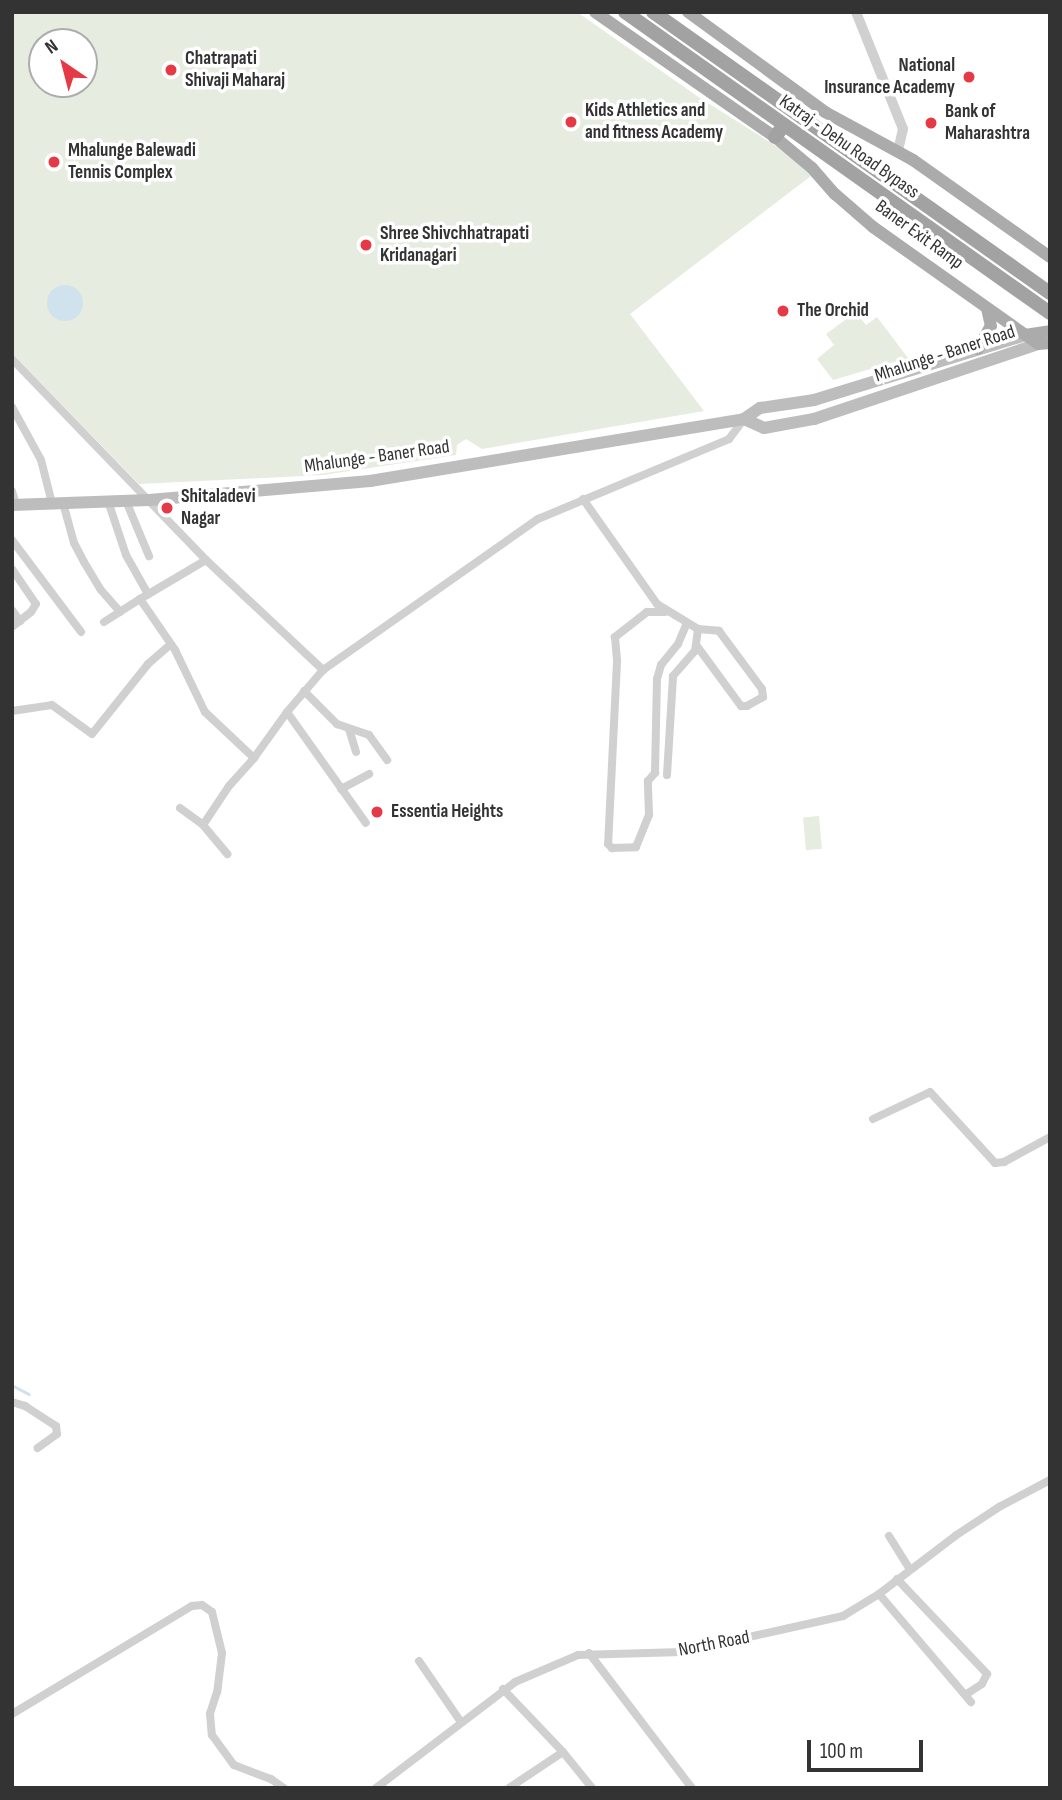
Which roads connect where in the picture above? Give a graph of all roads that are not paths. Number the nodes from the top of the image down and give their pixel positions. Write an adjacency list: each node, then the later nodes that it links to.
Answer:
1 (595, 12): 8 (main road, Baner Exit Ramp)
2 (625, 12): 8 (highway, Katraj - Dehu Road Bypass)
3 (653, 12): 7 (highway, Katraj - Dehu Road Bypass)
4 (688, 12): 6 (main road)
5 (856, 12): 9 (street)
6 (825, 112): 7 (main road); 9 (main road)
7 (816, 125): 11 (highway, Katraj - Dehu Road Bypass)
8 (779, 131): 12 (main road, Baner Exit Ramp); 13 (highway, Katraj - Dehu Road Bypass)
9 (898, 151): 10 (main road)
10 (1050, 257)
11 (1050, 293)
12 (987, 308): 15 (main road, Baner Exit Ramp); 17 (main road)
13 (1050, 313)
14 (1050, 331): 15 (main road)
15 (1025, 335): 16 (main road, Baner Exit Ramp); 17 (main road, Mhalunge - Baner Road)
16 (1044, 344): 18 (street, Baner Exit Ramp); 21 (main road, Mhalunge - Baner Road)
17 (978, 349): 20 (main road, Mhalunge - Baner Road)
18 (1050, 353)
19 (12, 359): 26 (street)
20 (883, 378): 21 (main road); 23 (main road, Mhalunge - Baner Road)
21 (888, 393): 23 (main road, Mhalunge - Baner Road)
22 (12, 407): 29 (street)
23 (744, 419): 25 (street); 26 (main road, Mhalunge - Baner Road)
24 (12, 491): 30 (street)
25 (583, 499): 38 (street); 47 (street)
26 (149, 500): 28 (main road, Mhalunge - Baner Road); 33 (street)
27 (108, 501): 28 (main road, Mhalunge - Baner Road); 29 (main road, Mhalunge - Baner Road); 35 (street)
28 (126, 501): 32 (street)
29 (58, 503): 30 (main road, Mhalunge - Baner Road); 37 (street)
30 (14, 505)
31 (12, 540): 44 (street)
32 (149, 556)
33 (206, 560): 35 (street); 47 (street)
34 (12, 569): 39 (street)
35 (144, 596): 37 (street); 45 (street)
36 (12, 610): 39 (street)
37 (120, 612): 40 (street)
38 (665, 612): 41 (street); 41 (street)
39 (20, 621): 42 (street)
40 (104, 622)
41 (687, 623): 43 (street)
42 (12, 627)
43 (698, 629): 46 (street); 46 (street)
44 (81, 632)
45 (171, 644): 49 (street); 53 (street)
46 (697, 646): 56 (street)
47 (323, 670): 48 (street)
48 (304, 691): 50 (street); 51 (street)
49 (12, 711)
50 (287, 712): 53 (street); 57 (street)
51 (349, 730): 52 (street); 54 (street)
52 (356, 752)
53 (254, 758): 60 (street)
54 (387, 760)
55 (369, 774): 57 (street)
56 (667, 775)
57 (341, 789): 59 (street)
58 (180, 808): 60 (street)
59 (366, 823)
60 (203, 825): 61 (street)
61 (226, 854)
62 (873, 1119): 63 (street)
63 (1050, 1137)
64 (12, 1402): 65 (street)
65 (38, 1448)
66 (1050, 1480): 68 (street, North Road)
67 (889, 1536): 68 (street)
68 (909, 1569): 69 (street, North Road)
69 (897, 1579): 70 (street, North Road); 70 (street)
70 (880, 1594): 71 (street, North Road)
71 (589, 1653): 73 (street, North Road); 81 (street)
72 (419, 1661): 75 (street)
73 (503, 1689): 75 (street, North Road); 76 (street)
74 (12, 1714): 77 (street)
75 (461, 1722): 78 (street, North Road)
76 (563, 1752): 79 (street); 80 (street)
77 (284, 1788)
78 (376, 1788)
79 (509, 1788)
80 (592, 1788)
81 (692, 1788)

